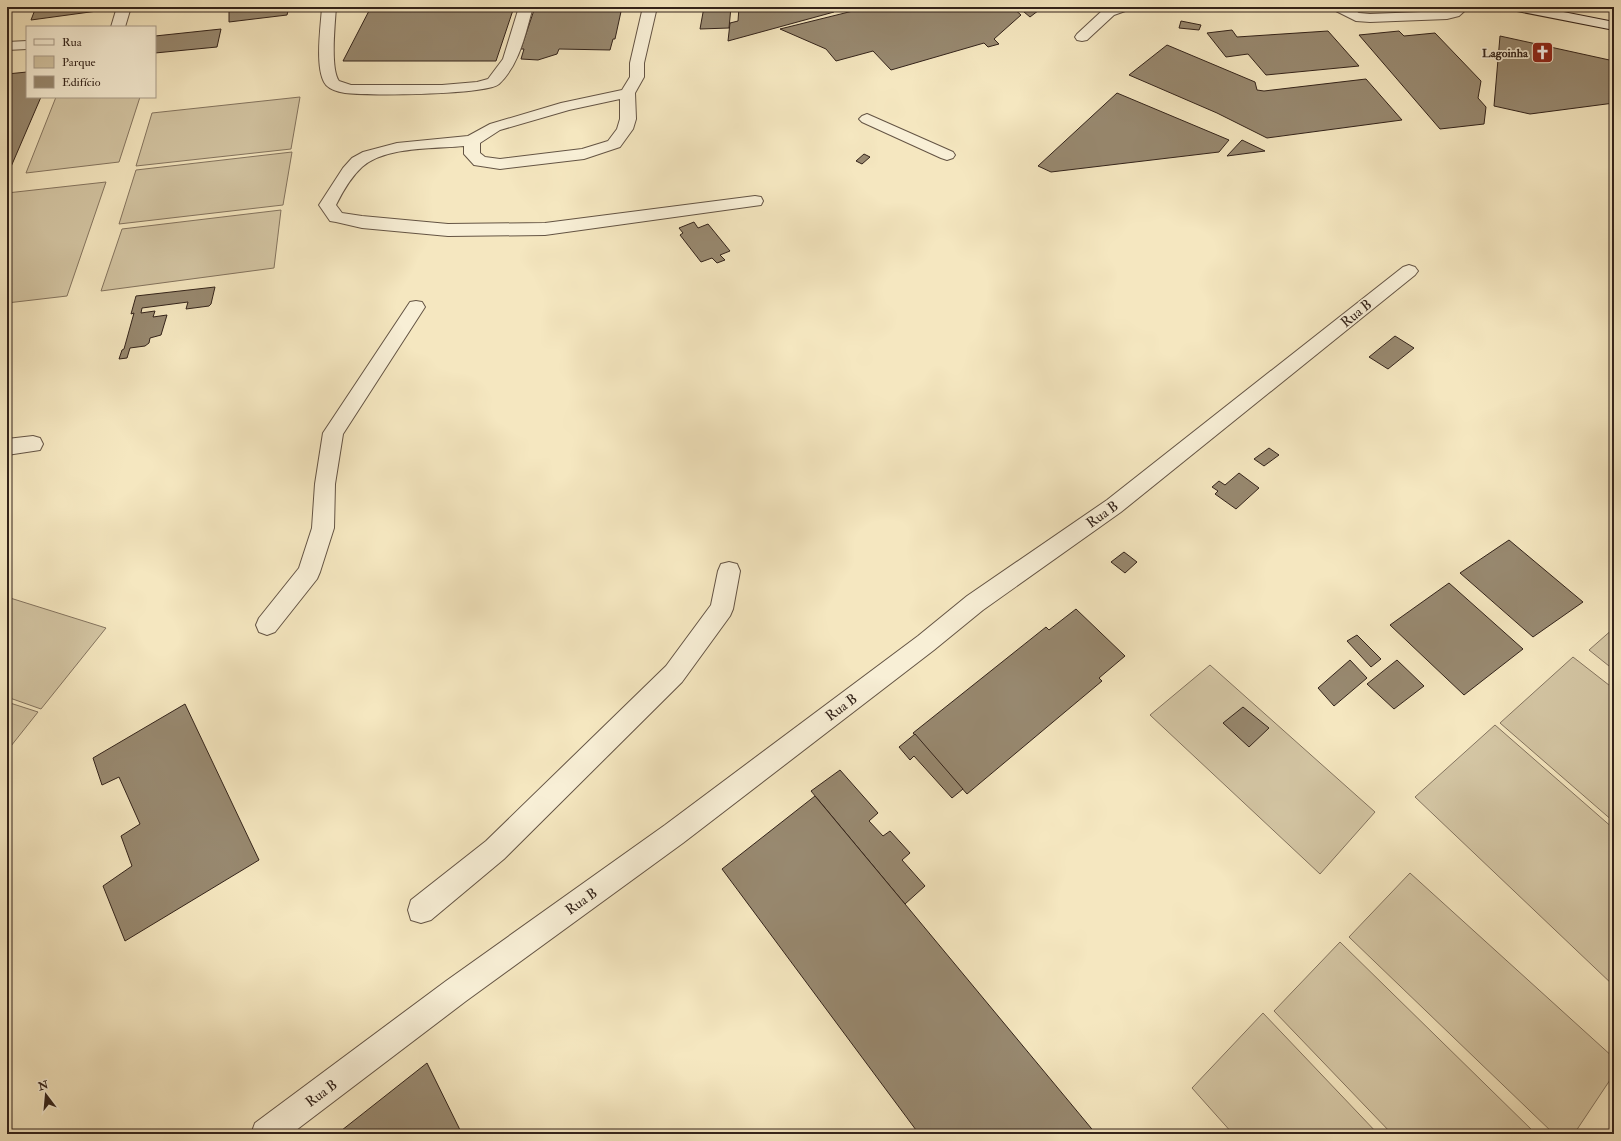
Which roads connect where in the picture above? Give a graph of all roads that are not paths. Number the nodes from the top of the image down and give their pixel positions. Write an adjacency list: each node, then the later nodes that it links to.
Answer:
1 (124, 7): 10 (street)
2 (329, 7): 3 (street)
3 (526, 7)
4 (650, 7): 15 (street)
5 (1123, 7): 9 (street)
6 (1339, 7): 7 (street)
7 (1462, 7)
8 (1517, 7): 11 (street)
9 (1109, 9): 12 (street)
10 (118, 26)
11 (1614, 26)
12 (1082, 37)
13 (26, 45): 14 (street)
14 (7, 46)
15 (628, 93): 17 (street); 17 (street)
16 (867, 119): 18 (street)
17 (472, 141): 19 (street)
18 (948, 155)
19 (755, 201)
20 (1409, 271): 27 (street, Rua B)
21 (416, 307): 25 (street)
22 (33, 444): 23 (street)
23 (7, 447)
24 (729, 571): 26 (street)
25 (267, 625)
26 (421, 910)
27 (266, 1134)

